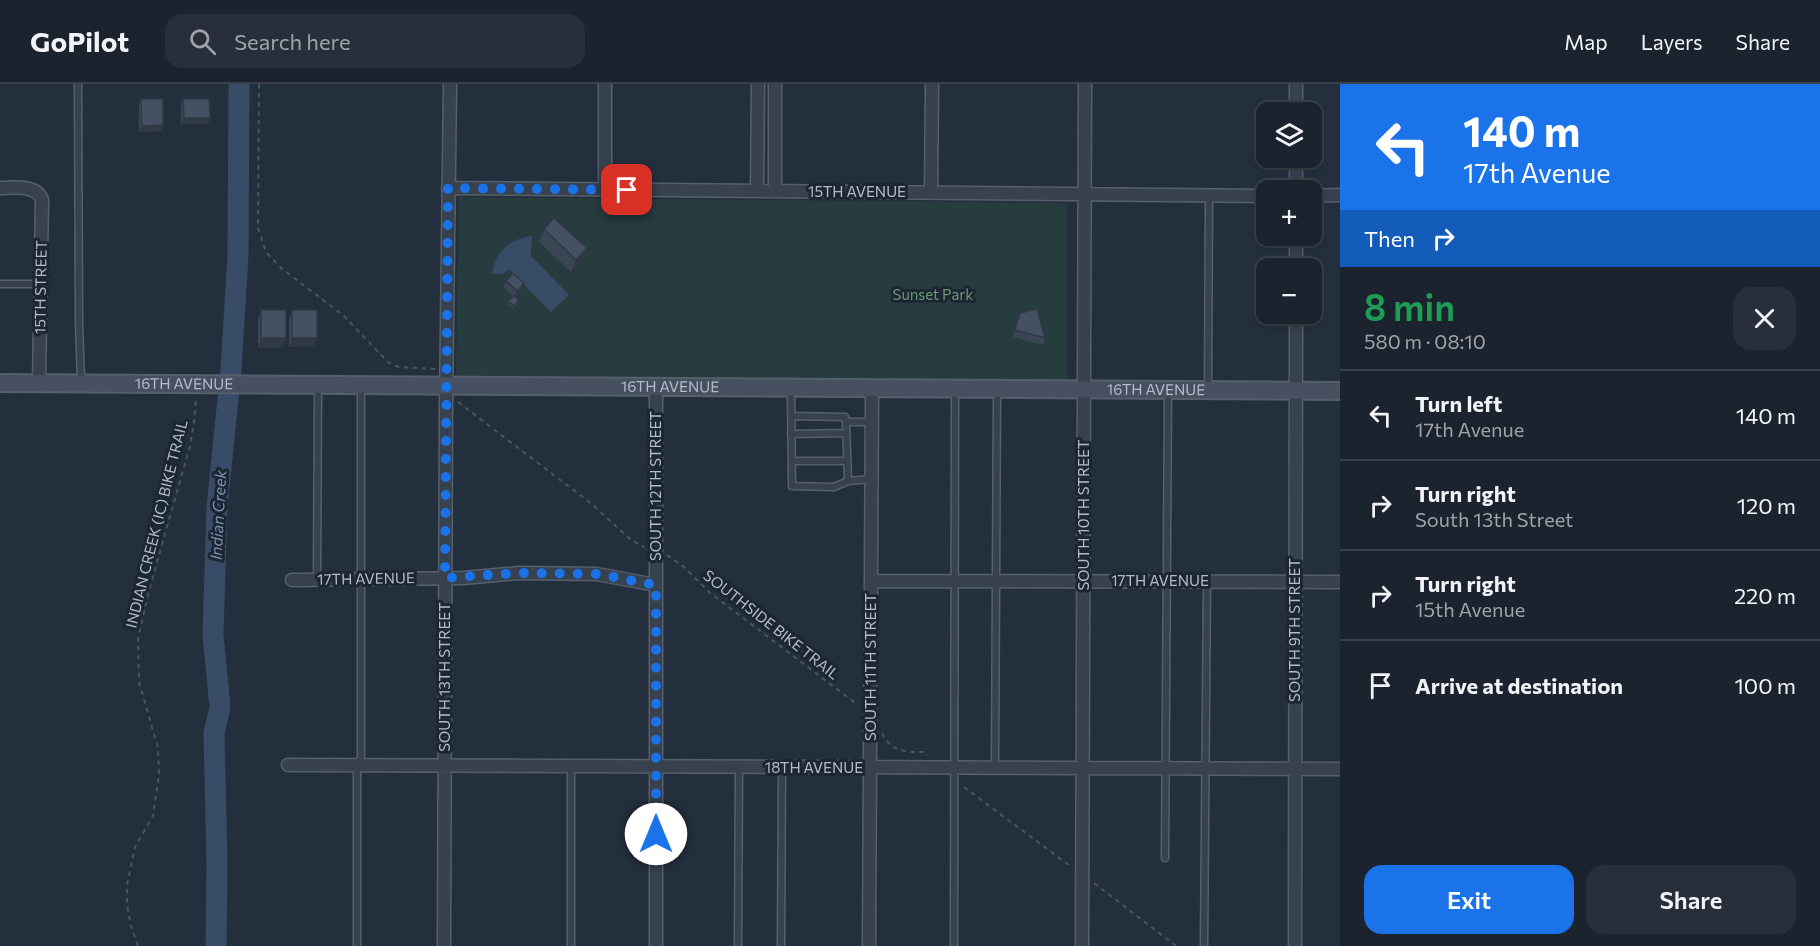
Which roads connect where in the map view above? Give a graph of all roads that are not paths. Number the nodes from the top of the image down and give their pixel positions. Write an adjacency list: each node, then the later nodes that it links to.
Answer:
1 (78, 84): 26 (lane)
2 (450, 84): 11 (street, SOUTH 13TH STREET)
3 (605, 84): 12 (street)
4 (758, 84): 13 (street)
5 (775, 84): 14 (street)
6 (932, 84): 15 (street)
7 (1085, 84): 16 (street, SOUTH 10TH STREET)
8 (1296, 84): 9 (street)
9 (1296, 102)
10 (0, 188): 22 (street, 15TH STREET)
11 (448, 188): 12 (street, 15TH AVENUE); 29 (street, SOUTH 13TH STREET)
12 (605, 190): 13 (street, 15TH AVENUE)
13 (757, 191): 14 (street, 15TH AVENUE)
14 (775, 191): 15 (street, 15TH AVENUE)
15 (931, 192): 16 (street, 15TH AVENUE)
16 (1085, 194): 17 (street, 15TH AVENUE); 35 (street, SOUTH 10TH STREET)
17 (1209, 195): 19 (street, 15TH AVENUE); 37 (lane)
18 (1340, 195): 20 (street)
19 (1256, 196)
20 (1322, 196)
21 (0, 284): 22 (lane)
22 (41, 284): 25 (street, 15TH STREET)
23 (1296, 324): 38 (street, SOUTH 9TH STREET)
24 (0, 383): 25 (street, 16TH AVENUE)
25 (39, 383): 26 (street, 16TH AVENUE)
26 (81, 383): 27 (street, 16TH AVENUE)
27 (318, 385): 28 (street, 16TH AVENUE); 52 (lane)
28 (361, 385): 29 (street, 16TH AVENUE); 50 (lane)
29 (446, 385): 30 (street, 16TH AVENUE); 49 (street, SOUTH 13TH STREET)
30 (656, 386): 31 (street, 16TH AVENUE); 61 (street, SOUTH 12TH STREET)
31 (791, 387): 32 (street, 16TH AVENUE); 40 (lane)
32 (872, 388): 33 (street, 16TH AVENUE); 42 (street, SOUTH 11TH STREET)
33 (955, 388): 34 (street, 16TH AVENUE); 54 (lane)
34 (996, 389): 35 (street, 16TH AVENUE); 55 (lane)
35 (1084, 389): 36 (street, 16TH AVENUE); 56 (street, SOUTH 10TH STREET)
36 (1168, 390): 37 (street, 16TH AVENUE); 57 (lane)
37 (1208, 390): 38 (street, 16TH AVENUE)
38 (1296, 391): 39 (street, 16TH AVENUE); 59 (street, SOUTH 9TH STREET)
39 (1340, 391)
40 (791, 416): 41 (lane); 44 (lane)
41 (845, 420): 42 (lane); 43 (lane)
42 (872, 422): 47 (street, SOUTH 11TH STREET)
43 (846, 433): 44 (lane); 46 (lane)
44 (791, 434): 45 (lane)
45 (792, 461): 46 (lane); 48 (lane)
46 (847, 461): 48 (lane)
47 (872, 479): 48 (lane); 53 (street, SOUTH 11TH STREET)
48 (848, 481)
49 (445, 578): 50 (street, 17TH AVENUE); 61 (street, 17TH AVENUE); 64 (street, SOUTH 13TH STREET)
50 (361, 579): 52 (street, 17TH AVENUE); 63 (lane)
51 (292, 580): 52 (street, 17TH AVENUE)
52 (318, 580)
53 (871, 581): 54 (street, 17TH AVENUE); 69 (street, SOUTH 11TH STREET)
54 (954, 581): 55 (street, 17TH AVENUE); 70 (lane)
55 (996, 581): 56 (street, 17TH AVENUE); 71 (lane)
56 (1083, 581): 57 (street, 17TH AVENUE); 72 (street, SOUTH 10TH STREET)
57 (1166, 581): 58 (street, 17TH AVENUE); 73 (lane)
58 (1207, 581): 59 (street, 17TH AVENUE); 74 (lane)
59 (1295, 582): 60 (street, 17TH AVENUE); 75 (street, SOUTH 9TH STREET)
60 (1340, 582)
61 (656, 585): 66 (street, SOUTH 12TH STREET)
62 (288, 765): 63 (street, 18TH AVENUE)
63 (357, 766): 64 (street, 18TH AVENUE); 78 (lane)
64 (444, 767): 65 (street, 18TH AVENUE); 79 (street, SOUTH 13TH STREET)
65 (571, 767): 66 (street, 18TH AVENUE); 80 (lane)
66 (656, 767): 67 (street, 18TH AVENUE); 81 (street, SOUTH 12TH STREET)
67 (739, 768): 68 (street, 18TH AVENUE); 82 (lane)
68 (782, 768): 69 (street, 18TH AVENUE); 83 (lane)
69 (870, 768): 70 (street, 18TH AVENUE); 84 (street, SOUTH 11TH STREET)
70 (954, 768): 71 (street, 18TH AVENUE); 85 (lane)
71 (996, 768): 72 (street, 18TH AVENUE)
72 (1082, 769): 73 (street, 18TH AVENUE); 86 (street, SOUTH 10TH STREET)
73 (1165, 769): 74 (street, 18TH AVENUE); 77 (lane)
74 (1205, 769): 75 (street, 18TH AVENUE); 87 (lane)
75 (1295, 769): 76 (street, 18TH AVENUE); 88 (street, SOUTH 9TH STREET)
76 (1340, 769)
77 (1165, 858)
78 (357, 946)
79 (444, 946)
80 (571, 946)
81 (656, 946)
82 (738, 946)
83 (781, 946)
84 (869, 946)
85 (954, 946)
86 (1082, 946)
87 (1204, 946)
88 (1294, 946)

